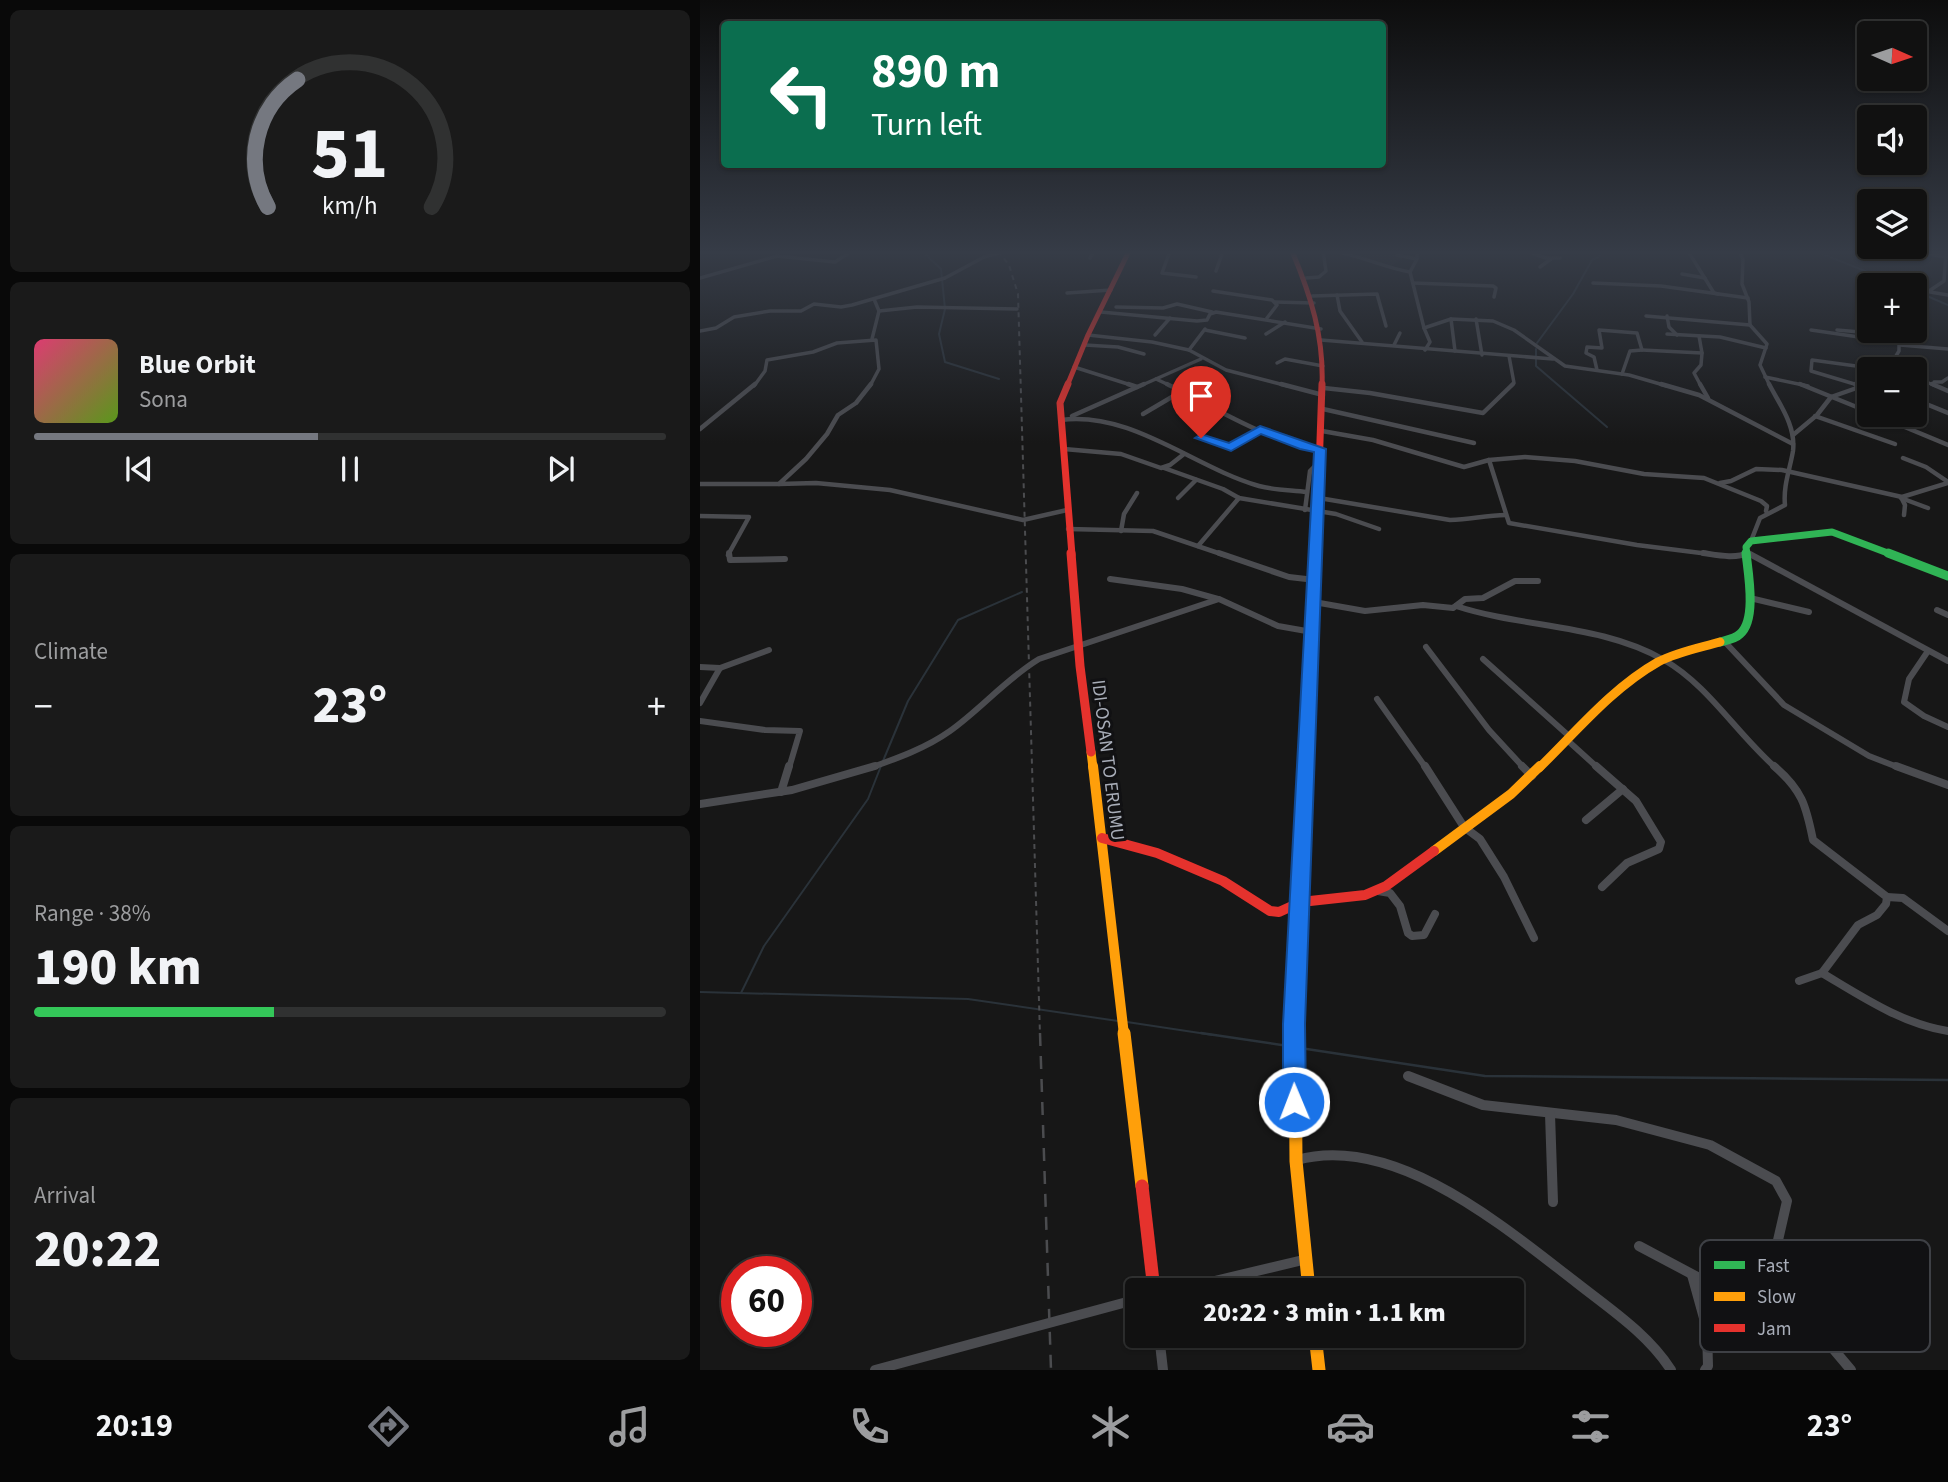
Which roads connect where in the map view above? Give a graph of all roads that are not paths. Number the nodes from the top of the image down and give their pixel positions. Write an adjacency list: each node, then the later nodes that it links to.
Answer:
1 (746, 315): 28 (street)
2 (878, 315): 39 (street)
3 (1099, 315): 33 (street, IDI-OSAN TO ERUMU)
4 (1135, 315): 15 (street)
5 (1211, 315): 18 (street)
6 (1239, 315): 16 (street)
7 (1269, 315): 16 (street)
8 (1317, 315): 24 (street)
9 (1343, 315): 41 (street)
10 (1385, 315): 22 (street)
11 (1421, 315): 23 (street)
12 (1749, 315): 21 (street)
13 (1646, 316): 14 (street)
14 (1667, 316): 21 (street); 35 (street)
15 (1170, 318): 18 (street); 34 (street)
16 (1267, 318): 20 (street)
17 (1451, 319): 19 (street); 23 (street); 51 (street)
18 (1208, 320): 26 (street)
19 (1476, 320): 54 (street); 59 (street)
20 (1285, 322): 24 (street); 31 (street)
21 (1750, 325): 46 (street)
22 (1387, 326)
23 (1424, 328): 49 (street)
24 (1321, 329): 40 (street)
25 (1835, 329): 29 (street)
26 (1205, 330): 38 (street); 48 (street)
27 (1811, 330): 37 (street)
28 (700, 331)
29 (1857, 331)
30 (1400, 333): 44 (street)
31 (1266, 334)
32 (1667, 334): 35 (street)
33 (1088, 335): 43 (street, IDI-OSAN TO ERUMU); 48 (street)
34 (1155, 335)
35 (1677, 335): 36 (street)
36 (1699, 336): 46 (street); 52 (street)
37 (1857, 337)
38 (1245, 338)
39 (872, 340): 87 (street); 108 (street)
40 (1321, 340): 41 (street); 61 (street)
41 (1362, 342): 44 (street)
42 (1900, 343): 47 (street); 57 (street)
43 (1085, 345): 45 (street); 63 (street, IDI-OSAN TO ERUMU)
44 (1394, 345): 49 (street)
45 (1115, 347): 53 (street); 55 (street)
46 (1766, 348): 66 (street)
47 (1948, 349)
48 (1189, 350): 58 (street)
49 (1425, 350): 51 (street)
50 (1642, 350): 52 (street); 64 (street); 65 (street)
51 (1455, 351): 54 (street)
52 (1702, 353): 78 (street)
53 (1144, 354)
54 (1482, 355): 56 (street)
55 (1111, 356)
56 (1509, 356): 59 (street); 76 (street)
57 (1894, 357)
58 (1201, 359): 68 (street); 76 (street)
59 (1553, 359): 64 (street)
60 (1277, 363): 61 (street)
61 (1323, 366): 76 (street)
62 (1857, 366): 72 (street)
63 (1074, 367): 71 (street); 85 (street, IDI-OSAN TO ERUMU)
64 (1597, 370): 65 (street)
65 (1622, 374): 78 (street)
66 (1765, 377): 77 (street); 90 (street)
67 (1948, 378): 70 (street)
68 (1156, 379): 71 (street); 74 (street)
69 (1927, 381): 70 (street)
70 (1932, 383): 75 (street)
71 (1137, 387): 85 (street)
72 (1857, 387)
73 (1857, 387): 77 (street)
74 (1182, 391): 83 (street); 88 (street)
75 (1948, 391)
76 (1323, 392): 81 (street)
77 (1834, 396): 80 (street); 84 (street)
78 (1708, 398): 93 (street)
79 (1927, 404): 82 (street)
80 (1857, 407)
81 (1323, 409): 89 (street); 92 (street)
82 (1948, 413)
83 (1143, 414)
84 (1815, 416): 90 (street); 94 (street)
85 (1065, 418): 96 (street, IDI-OSAN TO ERUMU); 98 (street)
86 (1906, 427): 95 (street)
87 (700, 429)
88 (1260, 429): 91 (street); 97 (street)
89 (1322, 431): 97 (street); 100 (street)
90 (1794, 435): 93 (street)
91 (1201, 438)
92 (1474, 443)
93 (1793, 444): 103 (street)
94 (1895, 444)
95 (1948, 444)
96 (1064, 449): 102 (street); 116 (street, IDI-OSAN TO ERUMU)
97 (1320, 449): 101 (street)
98 (1184, 454): 102 (street); 109 (street)
99 (1903, 457): 106 (street)
100 (1489, 460): 105 (street); 120 (street)
101 (1320, 462): 109 (street); 113 (street)
102 (1164, 468): 104 (street)
103 (1787, 471): 105 (street); 114 (street); 118 (street)
104 (1196, 480): 111 (street); 112 (street)
105 (1718, 483): 118 (street)
106 (1948, 483): 114 (street)
107 (700, 484): 108 (street)
108 (779, 484): 116 (street)
109 (1307, 492): 117 (street)
110 (1137, 493): 125 (street)
111 (1178, 498)
112 (1239, 498): 117 (street); 127 (street)
113 (1318, 498): 119 (street); 120 (street)
114 (1901, 498): 115 (street); 121 (street)
115 (1928, 508)
116 (1067, 510): 123 (street, IDI-OSAN TO ERUMU)
117 (1305, 510): 119 (street)
118 (1766, 510): 126 (street)
119 (1318, 513): 124 (street); 132 (street)
120 (1506, 515): 128 (street)
121 (1904, 515)
122 (700, 516): 129 (street)
123 (1068, 528): 125 (street); 143 (street, IDI-OSAN TO ERUMU)
124 (1379, 529)
125 (1121, 531): 127 (street)
126 (1751, 541): 128 (street); 130 (street)
127 (1198, 546): 132 (street)
128 (1748, 553): 134 (street); 146 (street)
129 (785, 559)
130 (1948, 576)
131 (1110, 579): 135 (street)
132 (1315, 580): 136 (street)
133 (1538, 581): 137 (street)
134 (1749, 598): 139 (street); 142 (street)
135 (1219, 599): 141 (street); 143 (street)
136 (1314, 602): 137 (street); 141 (street)
137 (1456, 606): 147 (street)
138 (1937, 610): 140 (street)
139 (1809, 612)
140 (1948, 615)
141 (1312, 632): 168 (street)
142 (1724, 641): 147 (street); 158 (street)
143 (1080, 644): 160 (street); 164 (street, IDI-OSAN TO ERUMU)
144 (1426, 647): 157 (street)
145 (769, 650): 151 (street)
146 (1928, 651): 149 (street); 155 (street)
147 (1662, 659): 156 (street); 167 (street)
148 (1483, 660): 156 (street)
149 (1948, 661)
150 (700, 667): 151 (street)
151 (720, 668): 153 (street)
152 (1377, 699): 163 (street)
153 (700, 703)
154 (700, 721): 160 (street)
155 (1948, 727)
156 (1568, 738): 157 (street); 159 (street)
157 (1532, 776): 163 (street)
158 (1948, 785)
159 (1623, 789): 162 (street); 165 (street)
160 (780, 792): 161 (street)
161 (700, 804)
162 (1586, 820)
163 (1464, 827): 166 (street); 171 (street)
164 (1102, 838): 168 (street); 183 (street, IDI-OSAN TO ERUMU)
165 (1602, 887)
166 (1376, 891): 168 (street); 169 (street)
167 (1887, 897): 170 (street); 172 (street)
168 (1301, 902): 177 (street)
169 (1435, 914)
170 (1948, 931)
171 (1534, 938)
172 (1822, 974): 173 (street); 174 (street)
173 (1799, 981)
174 (1948, 1031)
175 (1409, 1076): 176 (street)
176 (1550, 1114): 178 (street); 179 (street)
177 (1296, 1161): 181 (street); 196 (street)
178 (1553, 1202)
179 (1778, 1240)
180 (1639, 1245): 182 (street)
181 (1305, 1260): 184 (street); 185 (street)
182 (1692, 1275): 186 (street); 188 (street)
183 (1153, 1278)
184 (1228, 1278)
185 (1307, 1278)
186 (1700, 1280)
187 (1125, 1303): 193 (street)
188 (1700, 1304)
189 (1160, 1348): 194 (street)
190 (1316, 1348): 195 (street)
191 (1708, 1352): 197 (street)
192 (1835, 1352): 198 (street)
193 (875, 1370)
194 (1163, 1370)
195 (1319, 1370)
196 (1671, 1370)
197 (1705, 1370)
198 (1850, 1370)

